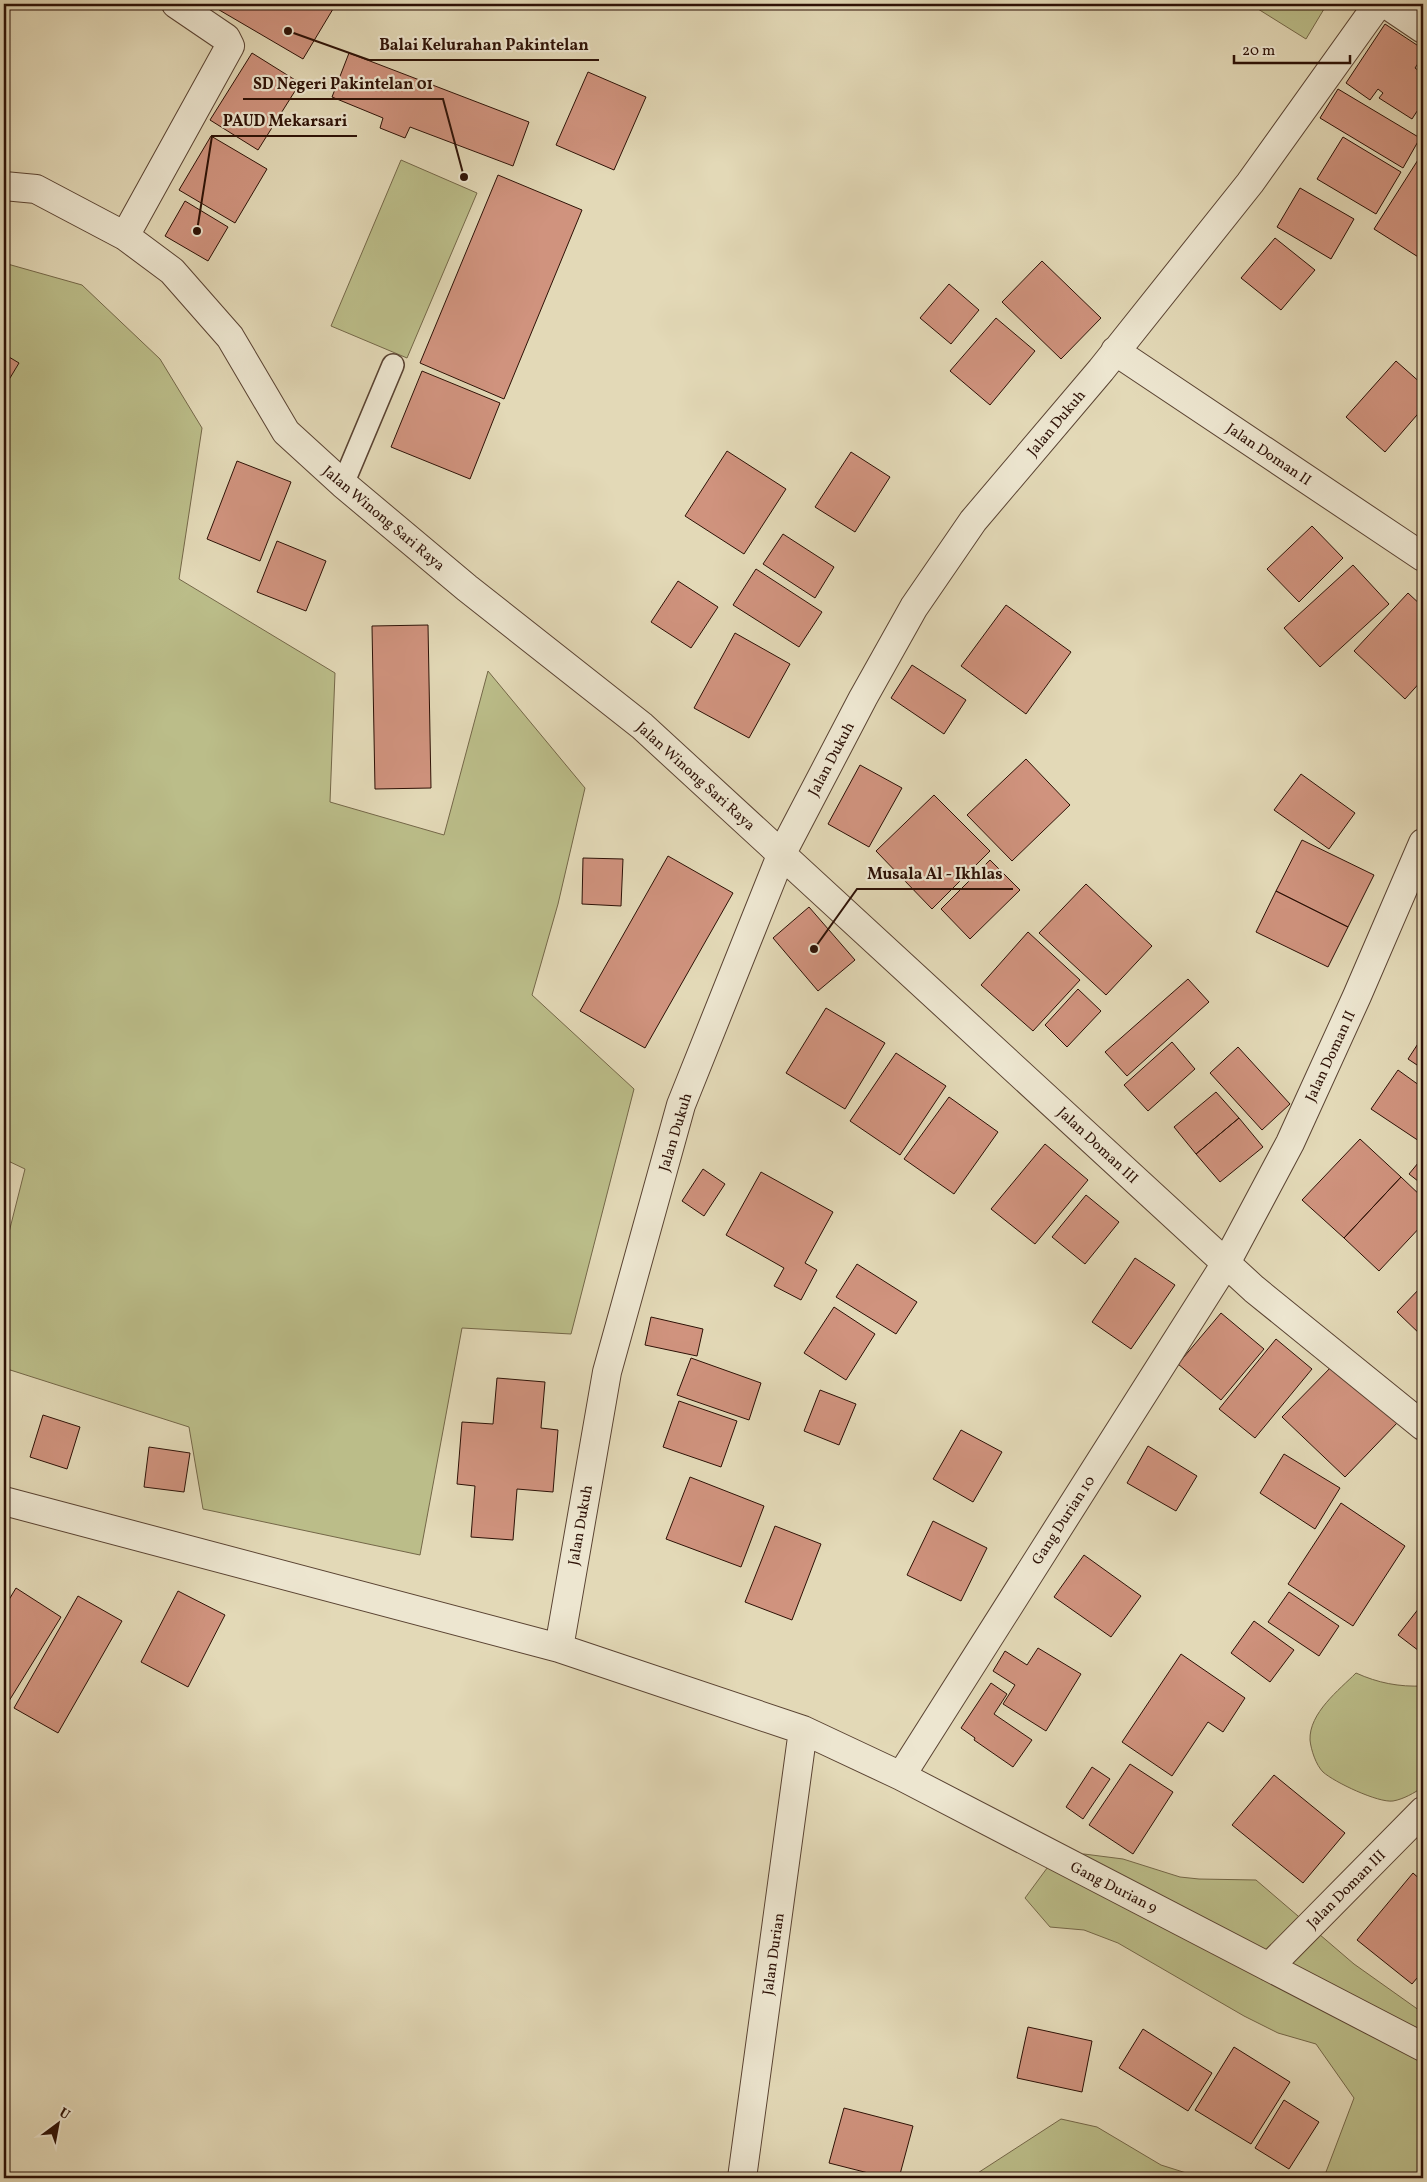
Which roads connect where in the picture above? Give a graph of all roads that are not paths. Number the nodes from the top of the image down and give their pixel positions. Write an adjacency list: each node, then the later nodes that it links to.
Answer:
1 (176, 4): 6 (street)
2 (1378, 4): 7 (street, Jalan Dukuh)
3 (1386, 4): 4 (street)
4 (1423, 29)
5 (4, 186): 6 (street, Jalan Winong Sari Raya)
6 (125, 236): 9 (street, Jalan Winong Sari Raya)
7 (1115, 352): 10 (street, Jalan Doman II); 12 (street, Jalan Dukuh)
8 (393, 365): 9 (lane)
9 (343, 484): 12 (street, Jalan Winong Sari Raya)
10 (1423, 557)
11 (1423, 843): 13 (street, Jalan Doman II)
12 (782, 853): 13 (street, Jalan Doman III); 16 (street, Jalan Dukuh)
13 (1226, 1263): 14 (street, Jalan Doman III); 18 (street, Gang Durian 10)
14 (1423, 1426)
15 (4, 1501): 16 (street, Gang Durian 9)
16 (559, 1648): 17 (street, Gang Durian 9)
17 (803, 1730): 18 (street, Gang Durian 9); 22 (street, Jalan Durian)
18 (900, 1776): 20 (street, Gang Durian 9)
19 (1423, 1811): 20 (street, Jalan Doman III)
20 (1269, 1967): 21 (street, Gang Durian 9)
21 (1423, 2047)
22 (742, 2178)

